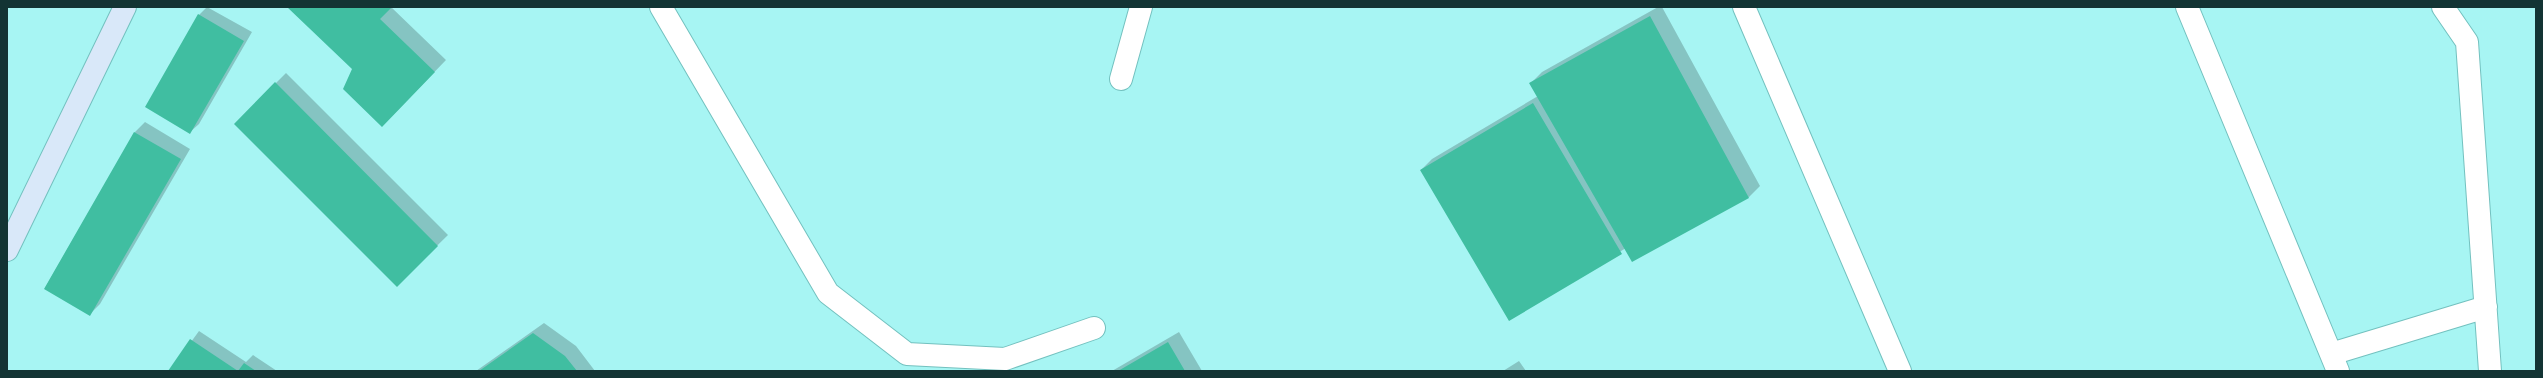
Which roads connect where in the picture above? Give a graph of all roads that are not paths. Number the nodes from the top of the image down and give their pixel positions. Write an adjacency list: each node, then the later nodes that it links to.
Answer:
1 (125, 7): 8 (main road)
2 (661, 7): 10 (street)
3 (1141, 7): 7 (street)
4 (1744, 7): 12 (street)
5 (2187, 7): 11 (street)
6 (2443, 7): 9 (street)
7 (1121, 79)
8 (7, 250)
9 (2486, 307): 11 (street); 13 (street)
10 (1094, 328)
11 (2335, 362)
12 (1900, 371)
13 (2490, 371)

